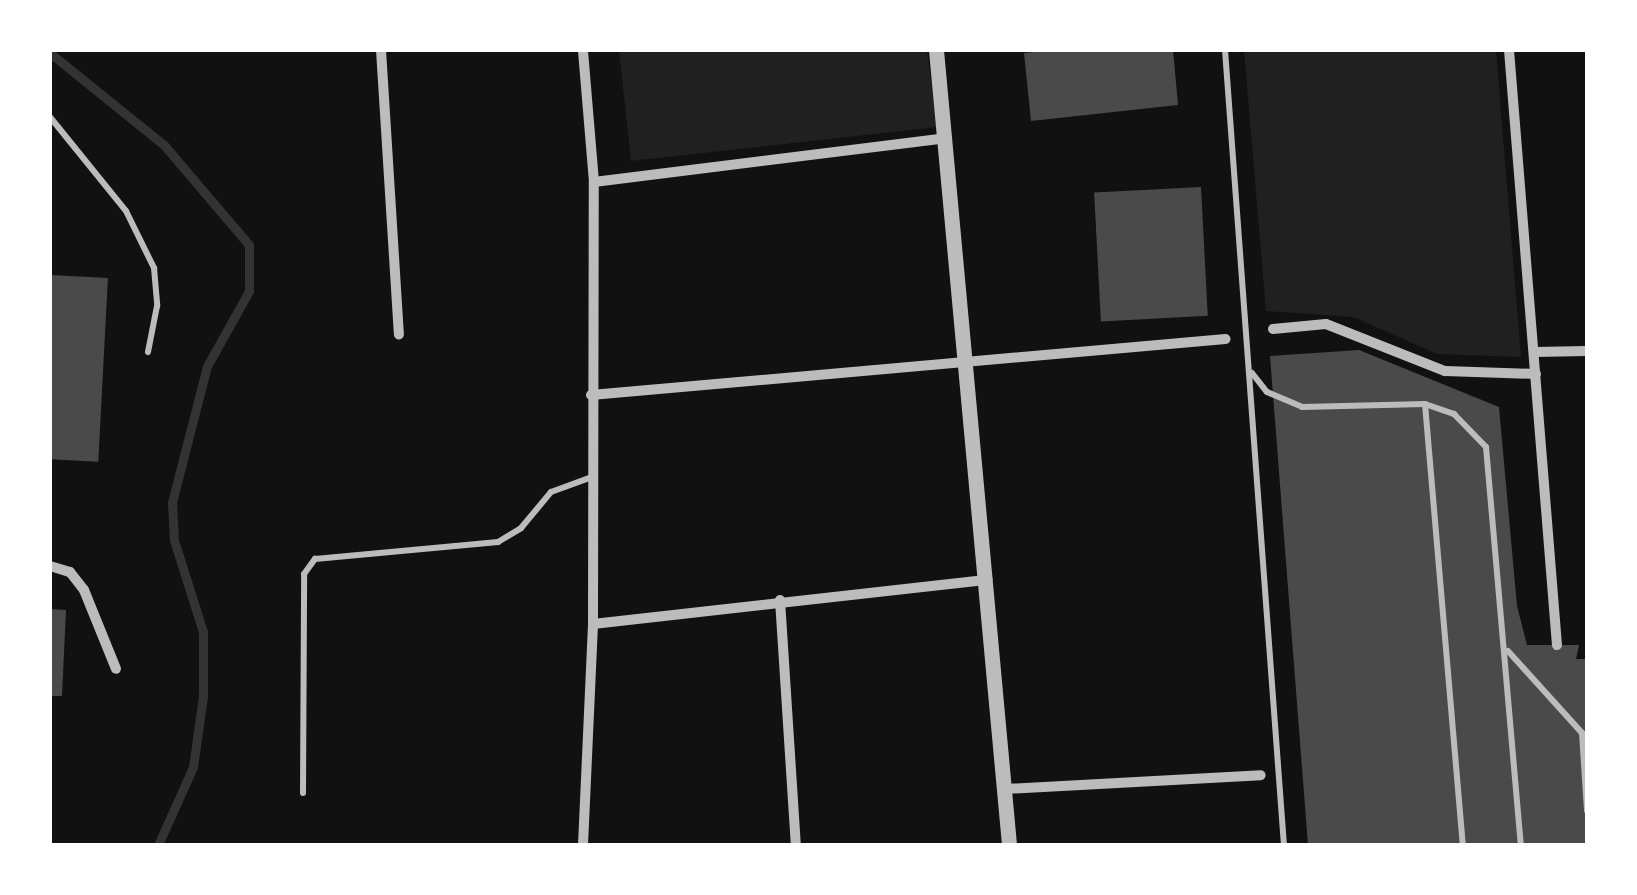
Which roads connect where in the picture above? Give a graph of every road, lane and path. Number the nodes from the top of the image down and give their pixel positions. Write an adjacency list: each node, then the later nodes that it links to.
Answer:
1 (381, 50): 10 (street)
2 (583, 50): 8 (street)
3 (936, 50): 7 (street)
4 (1224, 50): 16 (lane)
5 (1509, 50): 14 (street)
6 (50, 117): 13 (lane)
7 (945, 138): 8 (street); 15 (street)
8 (594, 182): 18 (street)
9 (1274, 328): 17 (street)
10 (399, 334)
11 (1226, 339): 15 (street)
12 (1587, 350): 14 (street)
13 (148, 352)
14 (1534, 352): 17 (street)
15 (968, 358): 18 (street); 22 (street)
16 (1251, 372): 19 (lane); 35 (lane)
17 (1536, 374): 25 (street)
18 (591, 395): 20 (street)
19 (1425, 404): 26 (lane); 36 (lane)
20 (592, 477): 24 (street); 30 (lane)
21 (50, 566): 27 (street)
22 (988, 580): 23 (street); 29 (street)
23 (780, 600): 24 (street); 33 (street)
24 (592, 624): 32 (street)
25 (1557, 645)
26 (1507, 650): 31 (lane); 37 (lane)
27 (116, 669)
28 (1261, 775): 29 (street)
29 (1006, 789): 34 (street)
30 (303, 793)
31 (1587, 811)
32 (583, 845)
33 (796, 845)
34 (1009, 845)
35 (1284, 845)
36 (1463, 845)
37 (1521, 845)

